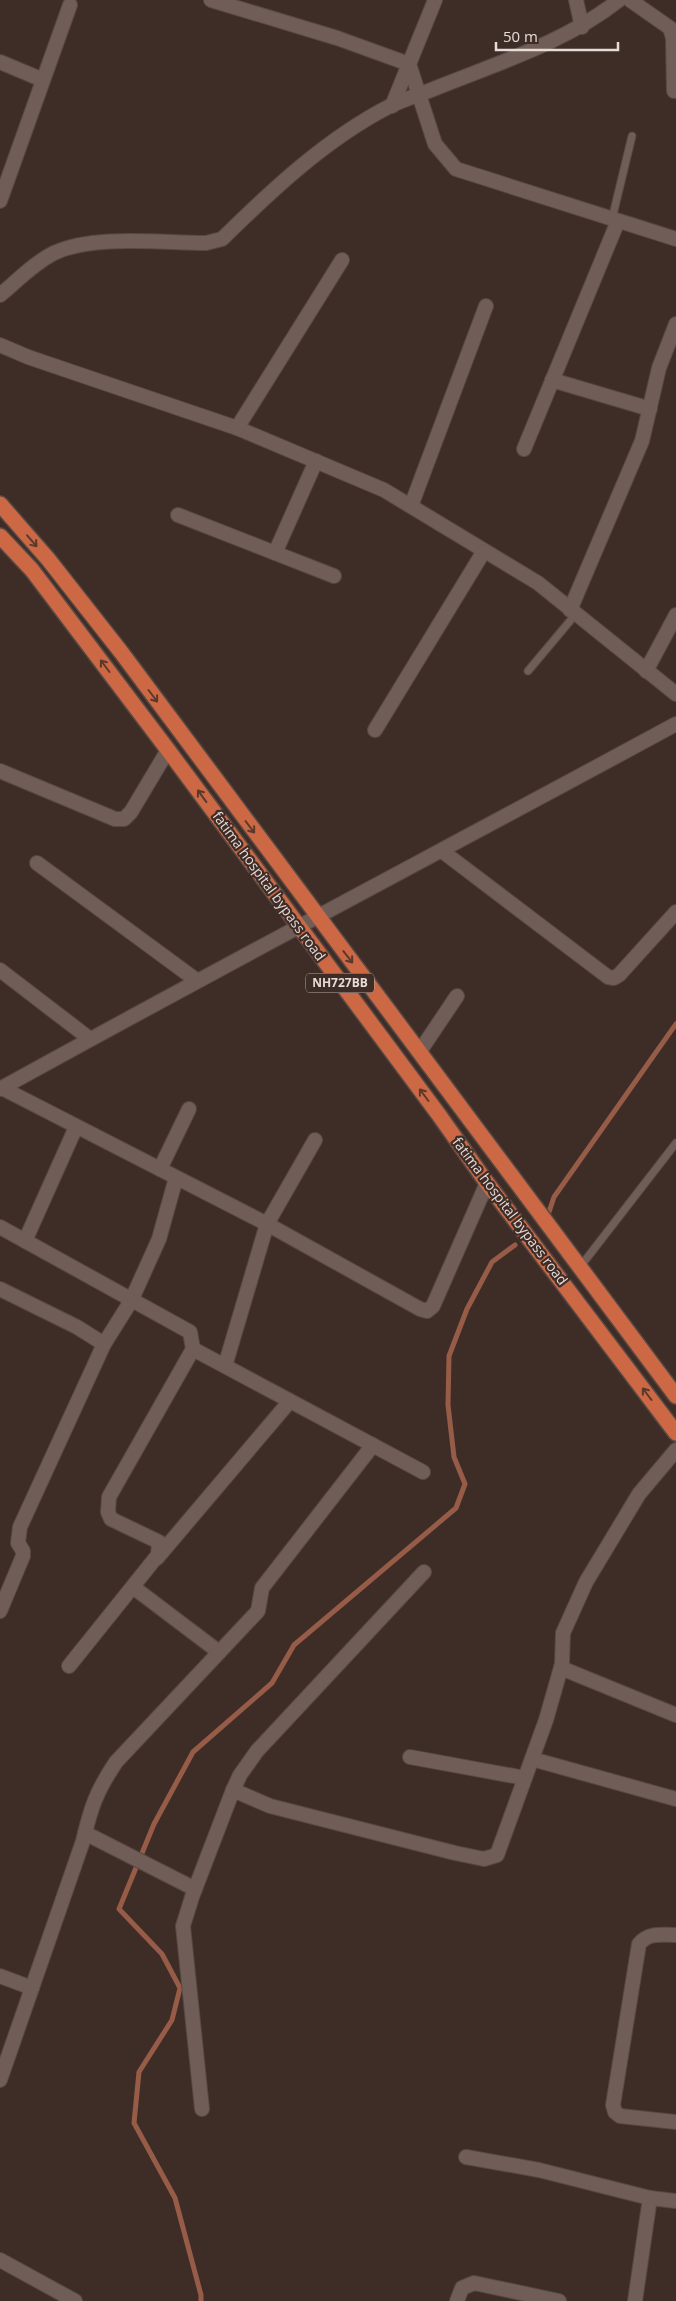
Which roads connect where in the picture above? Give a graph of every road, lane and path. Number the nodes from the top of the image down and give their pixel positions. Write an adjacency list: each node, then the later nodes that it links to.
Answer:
1 (211, 0): 9 (street)
2 (435, 0): 9 (street)
3 (576, 0): 7 (street)
4 (619, 0): 7 (street)
5 (630, 0): 11 (street)
6 (70, 5): 10 (street)
7 (582, 26): 12 (street)
8 (0, 62): 10 (street)
9 (409, 64): 12 (street); 13 (street)
10 (43, 80): 15 (street)
11 (674, 90)
12 (420, 94): 13 (street); 16 (street)
13 (392, 106): 19 (street)
14 (632, 136): 16 (lane)
15 (0, 201)
16 (615, 220): 17 (street); 23 (street)
17 (676, 239)
18 (342, 260): 25 (street)
19 (0, 295)
20 (486, 306): 29 (street)
21 (676, 324): 24 (street)
22 (0, 345): 25 (street)
23 (552, 380): 24 (street); 26 (street)
24 (650, 409): 35 (street)
25 (237, 428): 27 (street)
26 (524, 449)
27 (316, 462): 29 (street); 33 (street)
28 (0, 504): 47 (highway, fatima hospital bypass road / NH727BB, one-way to 47)
29 (411, 506): 32 (street)
30 (178, 515): 33 (street)
31 (0, 536): 42 (highway, fatima hospital bypass road / NH727BB, one-way to 31)
32 (484, 551): 35 (street); 41 (street)
33 (275, 553): 34 (street)
34 (334, 576)
35 (573, 612): 37 (lane); 38 (street)
36 (676, 615): 38 (street)
37 (528, 671)
38 (646, 671): 39 (street)
39 (676, 694)
40 (676, 724): 44 (street)
41 (375, 730)
42 (168, 750): 43 (street); 48 (highway, fatima hospital bypass road / NH727BB, one-way to 42)
43 (0, 771)
44 (442, 850): 46 (street); 47 (street)
45 (37, 863): 50 (street)
46 (676, 912)
47 (317, 918): 48 (street); 53 (highway, fatima hospital bypass road / NH727BB, one-way to 53)
48 (299, 927): 50 (street); 57 (highway, fatima hospital bypass road / NH727BB, one-way to 48)
49 (0, 970): 52 (street)
50 (196, 980): 52 (street)
51 (457, 996): 53 (street)
52 (90, 1039): 54 (street)
53 (420, 1051): 55 (highway, fatima hospital bypass road / NH727BB)
54 (1, 1089): 58 (street)
55 (458, 1102): 57 (highway); 67 (highway, fatima hospital bypass road / NH727BB)
56 (189, 1109): 61 (street)
57 (439, 1115): 63 (highway, fatima hospital bypass road / NH727BB)
58 (76, 1127): 61 (street); 66 (street)
59 (315, 1140): 64 (street)
60 (676, 1143): 67 (lane)
61 (160, 1169): 62 (street)
62 (176, 1178): 64 (street); 69 (street)
63 (487, 1183): 64 (street); 75 (highway, fatima hospital bypass road / NH727BB, one-way to 63)
64 (267, 1224): 72 (street)
65 (0, 1227): 66 (street)
66 (25, 1241): 69 (street)
67 (580, 1267): 73 (highway, fatima hospital bypass road / NH727BB)
68 (2, 1295): 70 (street)
69 (131, 1301): 70 (street); 71 (street)
70 (104, 1344): 82 (street)
71 (193, 1350): 72 (street); 79 (street)
72 (225, 1366): 74 (street)
73 (676, 1396)
74 (290, 1401): 76 (street); 79 (street)
75 (676, 1433)
76 (373, 1445): 78 (street); 83 (street)
77 (676, 1450): 85 (street)
78 (424, 1472)
79 (153, 1562): 81 (street)
80 (424, 1572): 90 (street)
81 (133, 1587): 83 (street); 84 (street)
82 (0, 1611)
83 (219, 1652): 92 (street)
84 (69, 1666)
85 (561, 1668): 86 (street); 88 (street)
86 (676, 1715)
87 (410, 1757): 89 (street)
88 (532, 1759): 89 (street); 91 (street)
89 (525, 1778): 90 (street)
90 (234, 1790): 93 (street)
91 (676, 1799)
92 (84, 1833): 93 (street); 96 (street)
93 (195, 1889): 98 (street)
94 (676, 1935): 99 (street)
95 (0, 1976): 96 (street)
96 (32, 1988): 97 (street)
97 (0, 2080)
98 (202, 2109)
99 (676, 2122)
100 (466, 2157): 101 (street)
101 (650, 2198): 102 (street); 107 (street)
102 (676, 2201)
103 (0, 2260): 104 (street)
104 (75, 2301)
105 (457, 2301): 106 (street)
106 (559, 2301)
107 (635, 2301)

